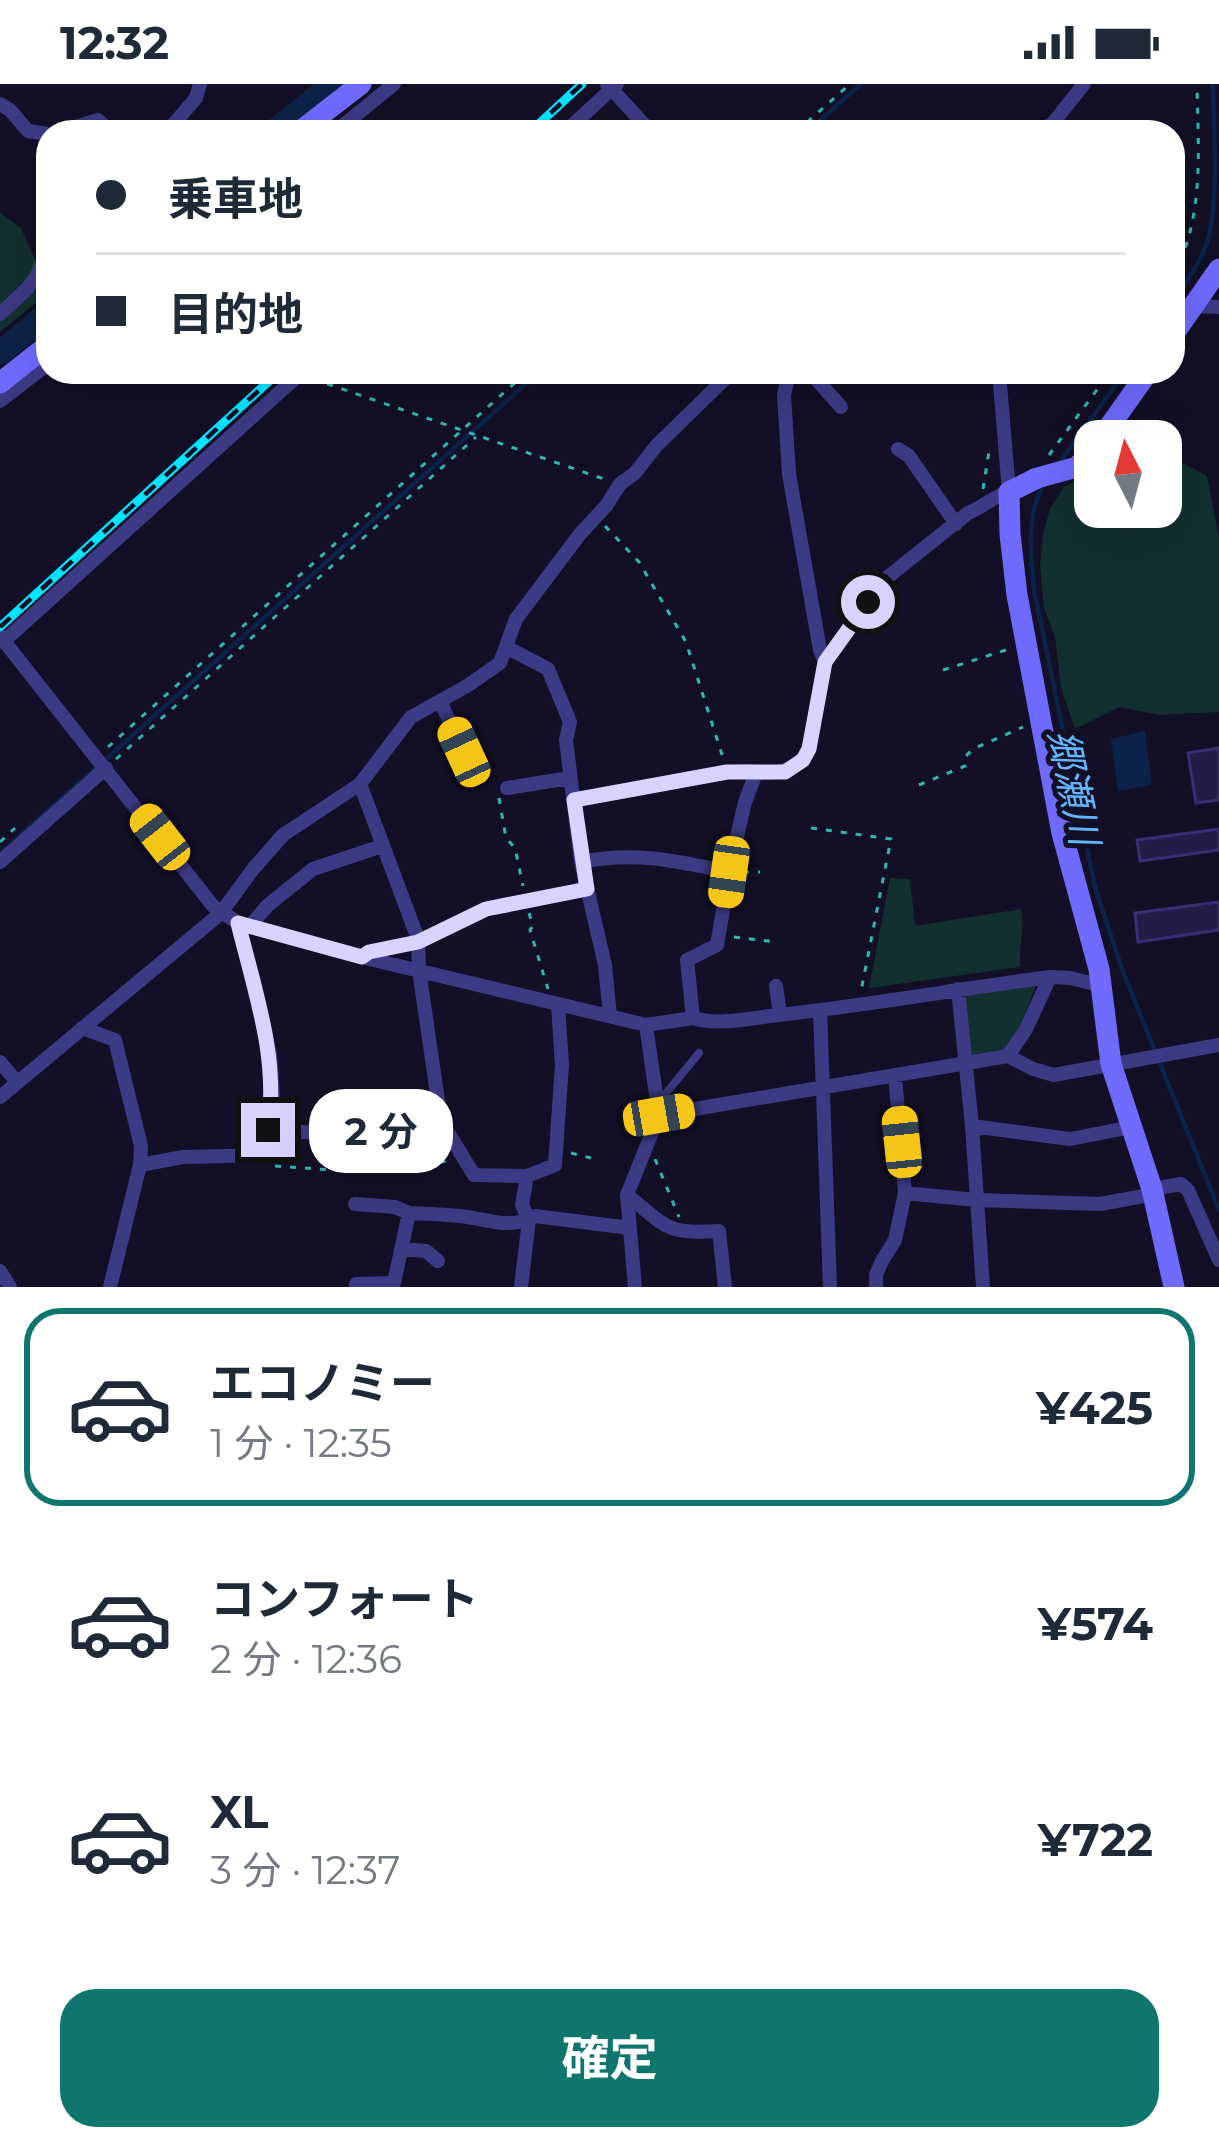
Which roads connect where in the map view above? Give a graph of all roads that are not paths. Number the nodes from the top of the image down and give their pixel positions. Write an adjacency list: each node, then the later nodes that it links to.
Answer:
1 (200, 84): 7 (street)
2 (361, 84): 8 (main road)
3 (394, 84): 9 (street)
4 (1084, 84): 12 (street)
5 (612, 86): 10 (street); 11 (street)
6 (0, 104): 13 (street)
7 (177, 120)
8 (314, 120)
9 (350, 120)
10 (577, 120)
11 (641, 120)
12 (1055, 120)
13 (36, 132)
14 (1219, 268): 16 (main road)
15 (36, 276): 18 (street)
16 (1192, 307): 17 (street); 19 (main road)
17 (1219, 307)
18 (0, 314)
19 (1185, 317)
20 (36, 354): 22 (main road)
21 (36, 373): 29 (street)
22 (0, 383)
23 (289, 384): 36 (street)
24 (720, 384): 37 (street)
25 (787, 384): 38 (street)
26 (823, 384): 30 (street)
27 (1000, 384): 34 (street)
28 (1140, 384): 31 (main road)
29 (0, 401)
30 (841, 407)
31 (1114, 420)
32 (898, 449): 35 (street)
33 (1074, 468): 34 (main road)
34 (992, 501): 35 (street); 58 (main road)
35 (956, 524): 38 (street)
36 (2, 639): 41 (street)
37 (506, 647): 39 (street); 43 (street)
38 (825, 662): 42 (street)
39 (440, 701): 40 (street); 44 (street)
40 (464, 752)
41 (101, 762): 48 (street); 52 (street)
42 (756, 773): 46 (street); 50 (street)
43 (570, 778): 45 (street); 46 (street)
44 (360, 784): 47 (street); 52 (street)
45 (506, 788)
46 (574, 800): 49 (street)
47 (382, 846): 53 (street); 54 (street)
48 (0, 862)
49 (581, 862): 50 (street); 51 (street)
50 (729, 870): 65 (street)
51 (587, 889): 54 (street); 64 (street)
52 (221, 913): 53 (street); 67 (street)
53 (244, 924): 55 (street); 81 (street)
54 (418, 942): 55 (street); 56 (street)
55 (362, 957): 56 (street)
56 (419, 970): 61 (street); 84 (street)
57 (1049, 977): 58 (street); 60 (street); 70 (street)
58 (1100, 985): 73 (main road)
59 (776, 986): 63 (street)
60 (958, 989): 62 (street); 72 (street)
61 (558, 1005): 64 (street); 84 (street)
62 (820, 1010): 63 (street); 76 (street)
63 (780, 1015): 65 (street)
64 (610, 1016): 66 (street)
65 (693, 1018): 66 (street)
66 (646, 1025): 78 (street)
67 (82, 1028): 75 (street); 83 (street)
68 (1219, 1045): 73 (street)
69 (699, 1053): 78 (lane)
70 (1008, 1056): 72 (street); 73 (street)
71 (0, 1062): 75 (street)
72 (964, 1062): 74 (street); 79 (street)
73 (1111, 1064): 80 (main road)
74 (895, 1076): 76 (street); 86 (street)
75 (17, 1082): 77 (street)
76 (822, 1087): 78 (street); 103 (street)
77 (0, 1096)
78 (658, 1109): 87 (street)
79 (972, 1126): 80 (street); 88 (street)
80 (1132, 1127): 85 (main road)
81 (268, 1130): 82 (street); 83 (street)
82 (319, 1133)
83 (140, 1165): 98 (street)
84 (527, 1176): 91 (street)
85 (1153, 1191): 88 (street); 94 (street); 106 (main road)
86 (905, 1193): 88 (street); 104 (street)
87 (627, 1195): 92 (street); 102 (street)
88 (976, 1200): 105 (street)
89 (355, 1204): 90 (street)
90 (409, 1213): 91 (street); 93 (street)
91 (529, 1220): 92 (street); 100 (street)
92 (630, 1228): 101 (street)
93 (401, 1249): 95 (street); 99 (street)
94 (1219, 1260)
95 (437, 1261)
96 (0, 1271): 97 (street)
97 (10, 1287)
98 (110, 1287)
99 (356, 1287)
100 (521, 1287)
101 (635, 1287)
102 (725, 1287)
103 (830, 1287)
104 (876, 1287)
105 (983, 1287)
106 (1174, 1287)

